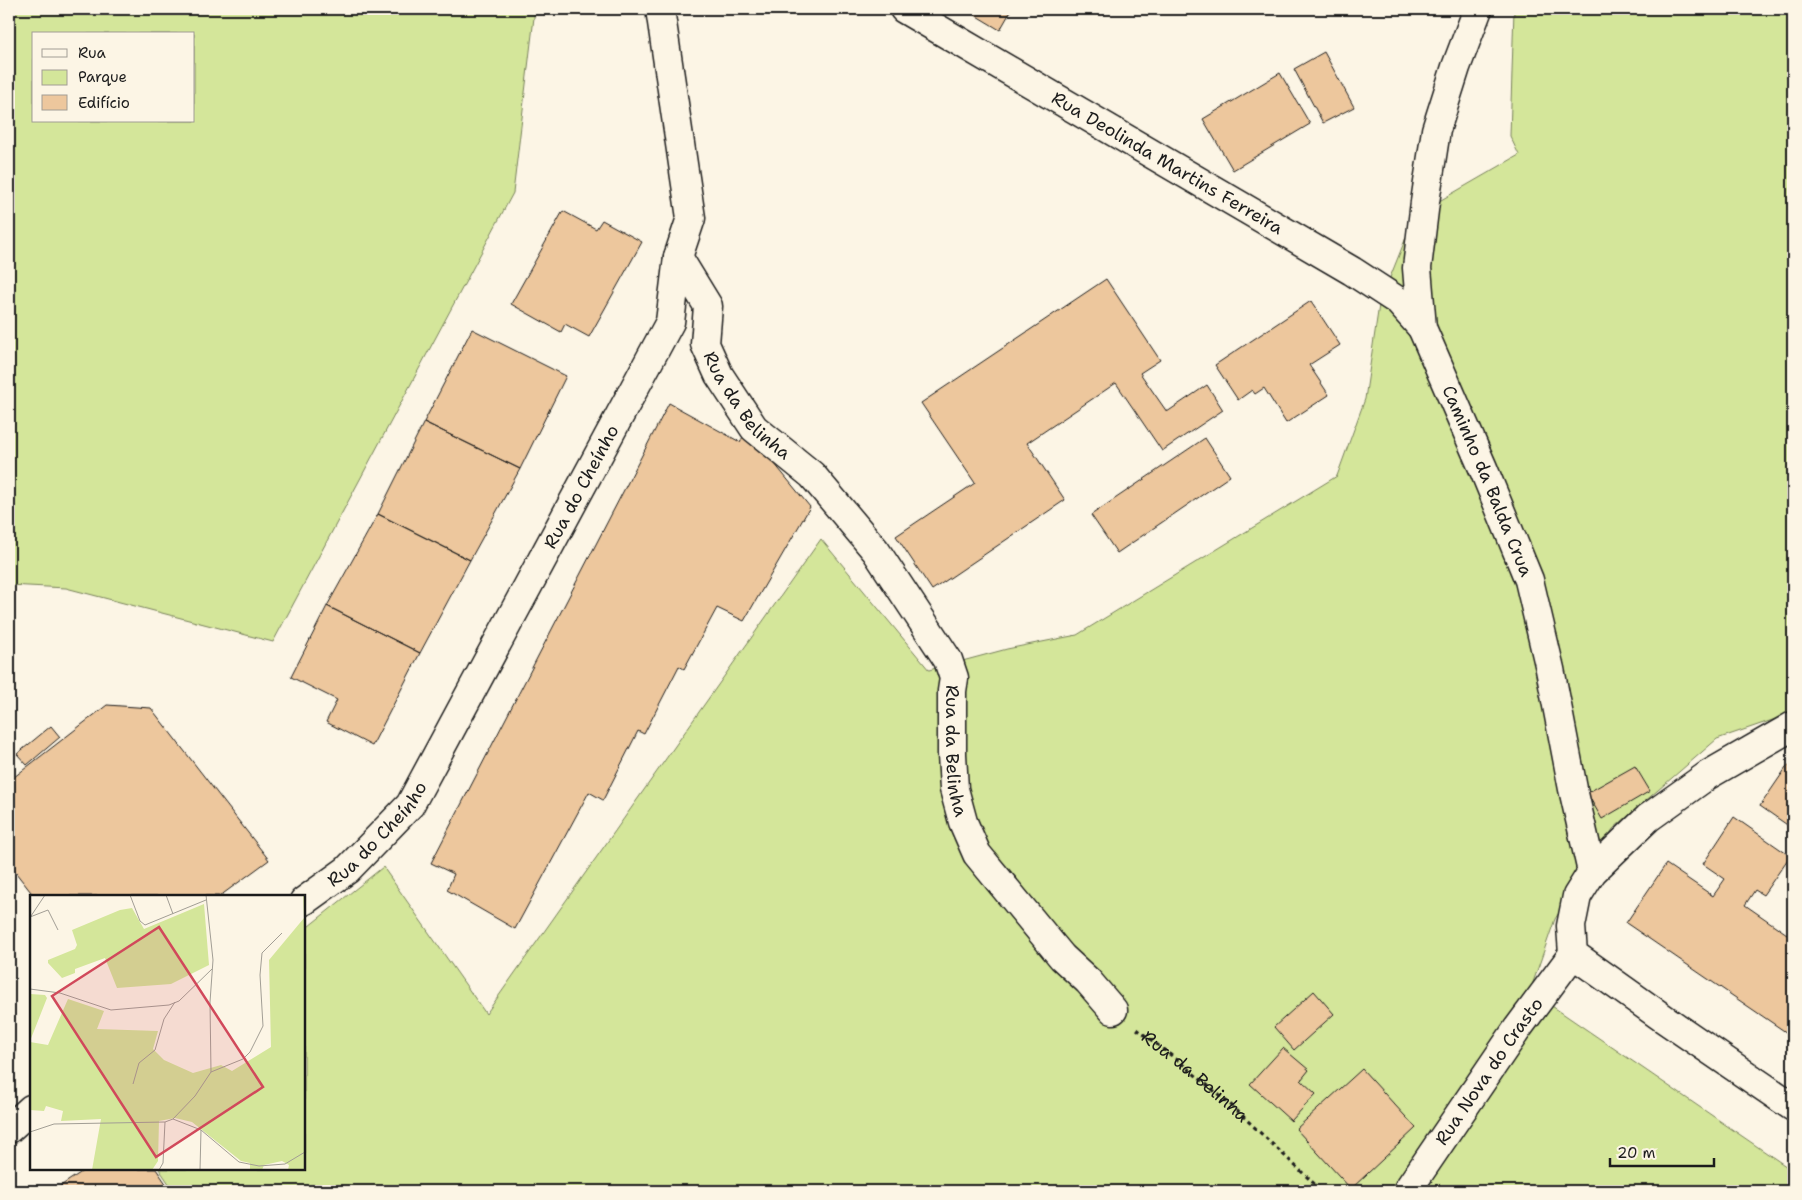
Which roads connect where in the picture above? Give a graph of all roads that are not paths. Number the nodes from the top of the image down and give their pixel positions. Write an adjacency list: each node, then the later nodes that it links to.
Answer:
1 (660, 9): 4 (street, Rua do Cheínho)
2 (904, 9): 5 (street, Rua Deolinda Martins Ferreira)
3 (1478, 9): 5 (street, Caminho da Balda Crua)
4 (678, 257): 8 (street, Rua do Cheínho); 10 (street, Rua da Belinha)
5 (1422, 328): 7 (street, Caminho da Balda Crua)
6 (1793, 726): 7 (street)
7 (1592, 872): 9 (street)
8 (305, 900)
9 (1573, 954): 11 (street); 14 (street, Rua Nova do Crasto)
10 (1113, 1010)
11 (1793, 1107)
12 (30, 1110): 13 (street)
13 (9, 1129)
14 (1407, 1191)

